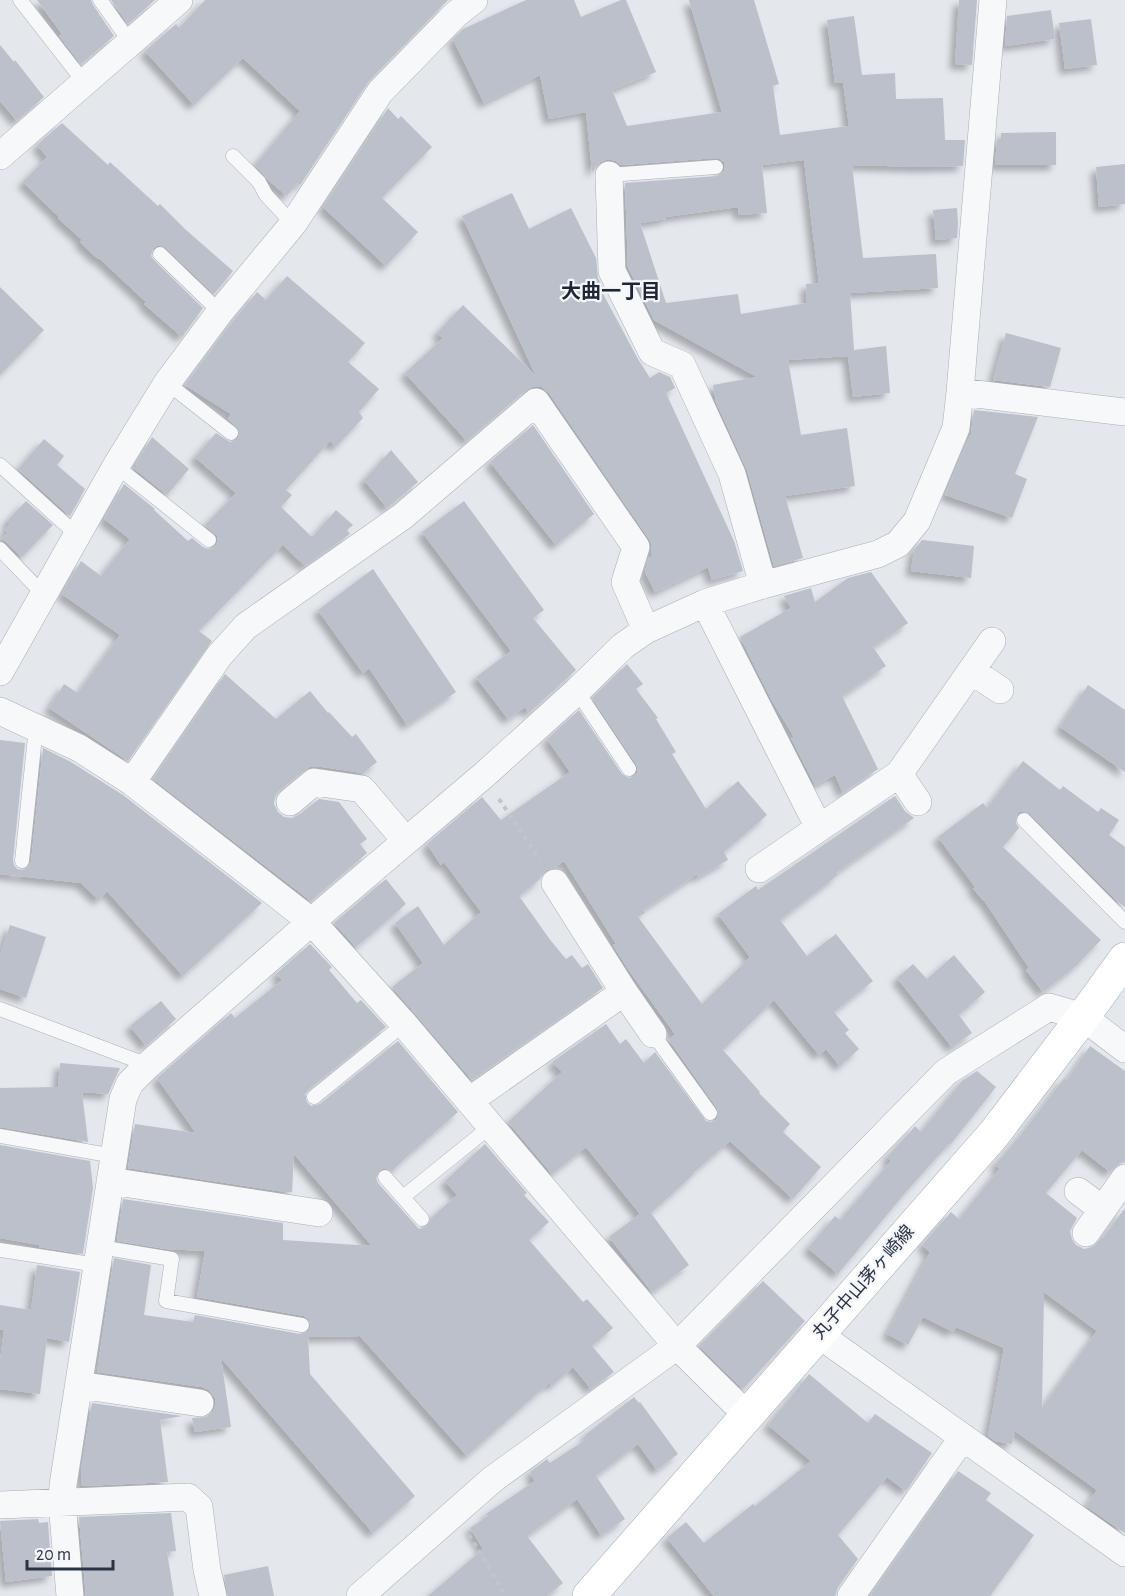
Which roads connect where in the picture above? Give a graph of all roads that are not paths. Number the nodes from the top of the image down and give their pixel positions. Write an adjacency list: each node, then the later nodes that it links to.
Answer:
1 (20, 0): 7 (lane)
2 (100, 0): 6 (lane)
3 (179, 0): 6 (street)
4 (474, 0): 12 (street)
5 (993, 0): 16 (street)
6 (130, 42): 7 (street)
7 (84, 82): 8 (street)
8 (0, 156)
9 (233, 156): 12 (lane)
10 (716, 167): 11 (lane)
11 (609, 175): 24 (street)
12 (293, 224): 14 (street)
13 (160, 255): 14 (lane)
14 (219, 312): 15 (street)
15 (167, 383): 18 (lane); 20 (street)
16 (960, 392): 17 (street); 24 (street)
17 (1125, 412)
18 (231, 433)
19 (0, 465): 21 (lane)
20 (116, 466): 21 (street); 22 (lane)
21 (77, 535): 25 (street)
22 (209, 540)
23 (0, 549): 25 (lane)
24 (763, 585): 26 (street)
25 (44, 595): 29 (street)
26 (705, 603): 27 (street); 41 (street)
27 (646, 630): 32 (street); 37 (street)
28 (992, 641): 30 (street)
29 (0, 672)
30 (972, 672): 31 (street); 36 (street)
31 (1000, 690)
32 (577, 691): 35 (lane); 42 (street)
33 (0, 711): 34 (street)
34 (36, 728): 37 (street); 43 (lane)
35 (629, 770)
36 (899, 774): 39 (street); 41 (street)
37 (132, 782): 46 (street)
38 (290, 802): 42 (street)
39 (918, 802)
40 (1024, 819): 47 (lane)
41 (819, 828): 44 (street)
42 (406, 842): 46 (street)
43 (22, 861)
44 (759, 869)
45 (555, 883): 49 (street)
46 (312, 922): 52 (street); 55 (street)
47 (1125, 922)
48 (1125, 959): 51 (main road, 丸子中山茅ヶ崎線)
49 (624, 992): 53 (street); 57 (street)
50 (0, 1009): 55 (lane)
51 (1083, 1017): 54 (street); 73 (main road, 丸子中山茅ヶ崎線); 74 (street)
52 (404, 1024): 56 (lane); 57 (street)
53 (652, 1034): 58 (lane)
54 (1125, 1048)
55 (148, 1065): 61 (street)
56 (314, 1098)
57 (470, 1101): 59 (street)
58 (710, 1113)
59 (491, 1126): 65 (lane); 74 (street)
60 (0, 1136): 61 (lane)
61 (112, 1168): 67 (street); 71 (street)
62 (386, 1177): 65 (lane)
63 (1125, 1178): 66 (street)
64 (1078, 1191): 66 (street)
65 (403, 1197): 68 (lane)
66 (1102, 1209): 69 (street)
67 (319, 1213)
68 (422, 1219)
69 (1086, 1233)
70 (0, 1250): 71 (lane)
71 (99, 1256): 72 (lane); 75 (street)
72 (302, 1325)
73 (818, 1334): 77 (main road, 丸子中山茅ヶ崎線); 78 (street)
74 (677, 1346): 77 (street); 84 (street)
75 (79, 1385): 76 (street); 79 (street)
76 (200, 1403)
77 (747, 1415): 85 (main road, 丸子中山茅ヶ崎線)
78 (963, 1437): 81 (street); 86 (street)
79 (62, 1502): 80 (street); 82 (street); 83 (street)
80 (0, 1505)
81 (1125, 1553)
82 (70, 1596)
83 (213, 1596)
84 (360, 1596)
85 (589, 1596)
86 (850, 1596)

